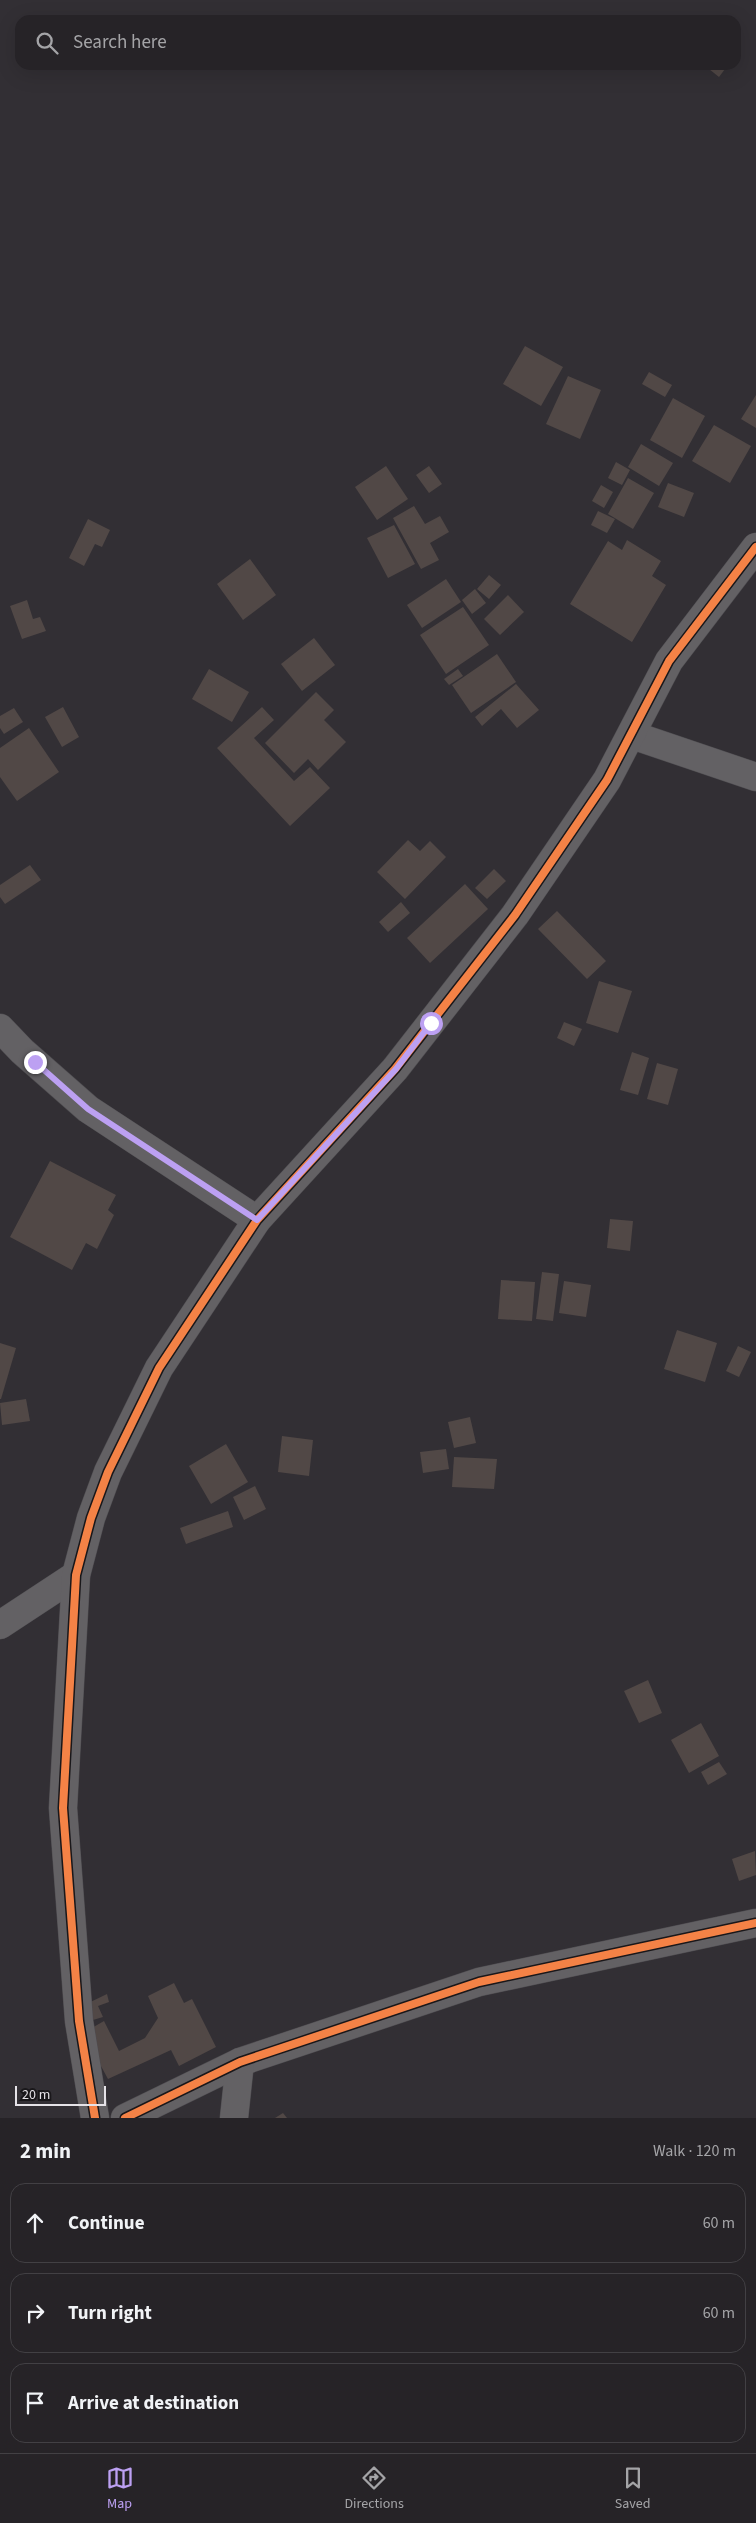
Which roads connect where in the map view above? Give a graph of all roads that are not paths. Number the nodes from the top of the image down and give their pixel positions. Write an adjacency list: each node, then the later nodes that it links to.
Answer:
1 (756, 547): 2 (street)
2 (632, 735): 3 (street); 5 (street)
3 (756, 777)
4 (0, 1028): 5 (street)
5 (257, 1220): 6 (street)
6 (76, 1575): 7 (street); 10 (street)
7 (0, 1625)
8 (756, 1923): 9 (street)
9 (240, 2062): 11 (street); 12 (street)
10 (95, 2118)
11 (125, 2118)
12 (234, 2118)

